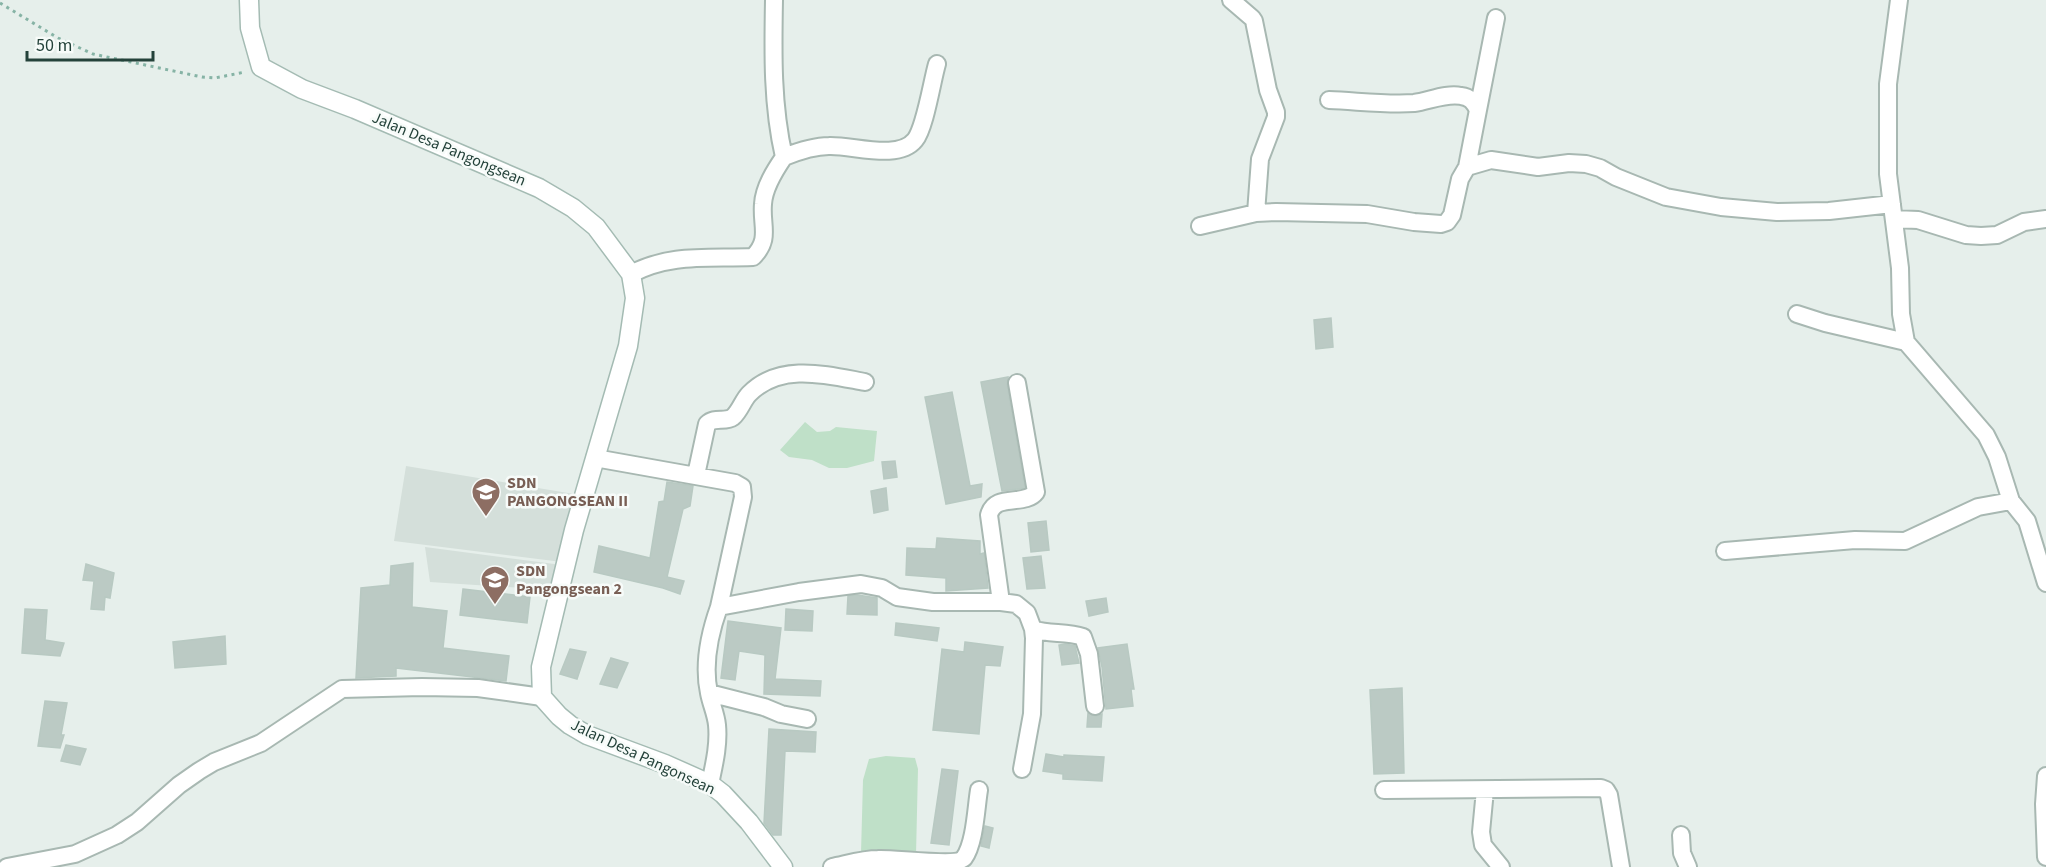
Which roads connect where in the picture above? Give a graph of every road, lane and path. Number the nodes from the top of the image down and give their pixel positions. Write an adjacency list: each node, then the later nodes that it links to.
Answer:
1 (249, 0): 8 (street)
2 (774, 0): 11 (street)
3 (1231, 0): 14 (street)
4 (1899, 0): 13 (street)
5 (0, 3): 8 (path)
6 (1496, 18): 10 (street)
7 (937, 64): 11 (street)
8 (261, 67): 17 (street, Jalan Desa Pangongsean)
9 (1329, 100): 10 (street)
10 (1478, 110): 12 (street)
11 (784, 157): 17 (street)
12 (1467, 167): 13 (street); 14 (street)
13 (1893, 212): 15 (street); 19 (street)
14 (1256, 213): 16 (street)
15 (2046, 219)
16 (1200, 226)
17 (631, 274): 22 (street, Jalan Desa Pangongsean)
18 (1797, 314): 19 (street)
19 (1906, 342): 24 (street)
20 (865, 382): 23 (street)
21 (1017, 382): 27 (street)
22 (595, 458): 23 (street); 31 (street)
23 (696, 475): 28 (street)
24 (2011, 501): 25 (street); 26 (street)
25 (1725, 551)
26 (2046, 583)
27 (1001, 602): 28 (street); 29 (street)
28 (719, 607): 30 (street)
29 (1033, 629): 32 (street); 34 (street)
30 (709, 693): 33 (street); 36 (street)
31 (542, 697): 36 (street, Jalan Desa Pangonsean); 42 (street)
32 (1095, 706)
33 (807, 719)
34 (1022, 769)
35 (2046, 776): 41 (street)
36 (710, 784): 43 (street, Jalan Desa Pangonsean)
37 (979, 790): 44 (street)
38 (1384, 790): 39 (street)
39 (1485, 790): 45 (street); 46 (street)
40 (1681, 835): 47 (street)
41 (2046, 857)
42 (7, 867)
43 (783, 867)
44 (832, 867)
45 (1501, 867)
46 (1621, 867)
47 (1688, 867)

